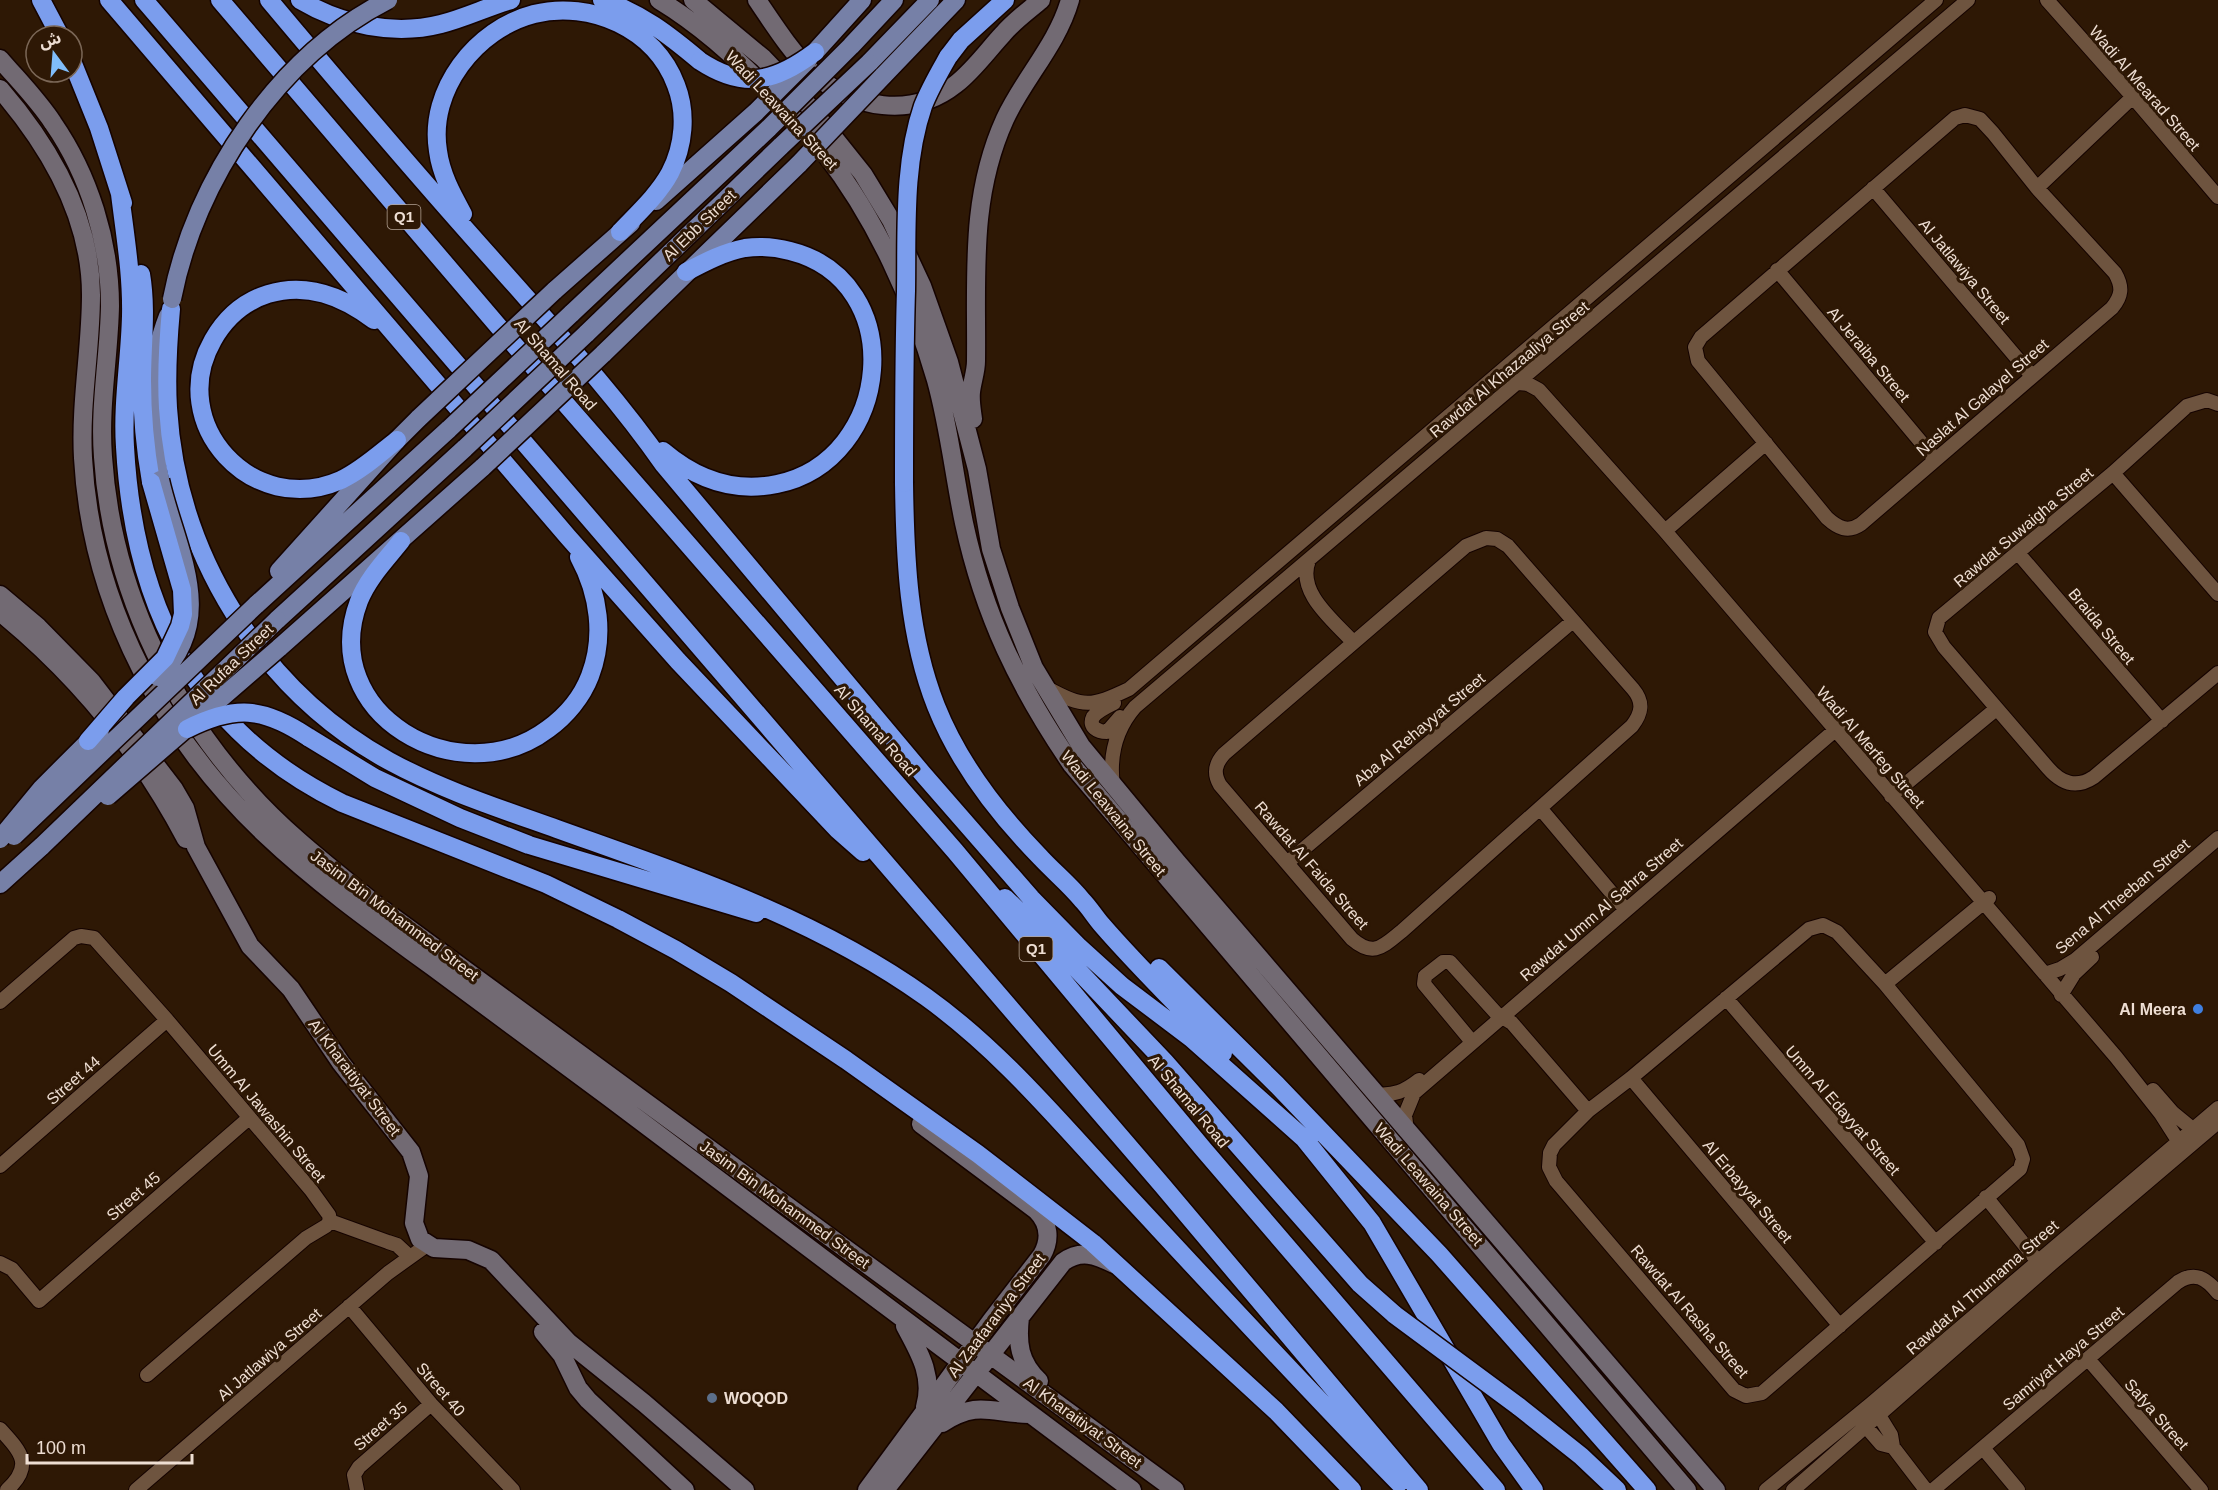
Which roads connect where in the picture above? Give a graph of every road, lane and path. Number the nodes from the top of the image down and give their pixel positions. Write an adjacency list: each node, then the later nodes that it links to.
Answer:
1 (41, 0): 24 (highway)
2 (109, 0): 40 (highway)
3 (144, 0): 87 (highway)
4 (220, 0): 85 (highway, Al Shamal Road / Q1)
5 (269, 0): 36 (highway)
6 (300, 0): 8 (highway)
7 (388, 0): 39 (main road, bridge)
8 (511, 0)
9 (602, 0): 25 (highway, bridge)
10 (659, 0): 130 (main road, Wadi Leawaina Street)
11 (693, 0): 51 (main road, Wadi Leawaina Street)
12 (757, 0): 18 (main road)
13 (862, 0): 25 (main road)
14 (894, 0): 45 (main road, Al Ebb Street, bridge)
15 (930, 0): 49 (main road, Al Ebb Street, bridge)
16 (956, 0): 38 (main road, bridge)
17 (1005, 0): 88 (highway, bridge)
18 (1041, 0)
19 (1070, 0): 51 (main road)
20 (1936, 0): 69 (street, Rawdat Al Khazaaliya Street)
21 (1968, 0): 41 (street, Rawdat Al Khazaaliya Street)
22 (2046, 0): 29 (street, Wadi Al Mearad Street)
23 (2055, 0): 29 (street, Wadi Al Mearad Street)
24 (54, 24)
25 (815, 52): 35 (main road, bridge)
26 (0, 59): 125 (main road, Jasim Bin Mohammed Street)
27 (81, 84): 33 (highway)
28 (0, 89): 123 (main road, Jasim Bin Mohammed Street)
29 (2136, 94): 30 (street, Wadi Al Mearad Street); 32 (street)
30 (2214, 181): 34 (street, Wadi Al Mearad Street)
31 (1873, 188): 32 (street, Naslat Al Galayel Street); 37 (street, Naslat Al Galayel Street); 42 (street, Al Jatlawiya Street)
32 (2037, 188): 42 (street, Naslat Al Galayel Street)
33 (120, 194): 53 (highway); 101 (highway)
34 (2218, 197)
35 (620, 232): 36 (highway); 47 (main road, bridge)
36 (492, 258): 46 (highway)
37 (1777, 270): 48 (street, Naslat Al Galayel Street); 50 (street, Al Jeraiba Street)
38 (686, 272): 46 (highway); 56 (main road, bridge)
39 (171, 304): 53 (main road); 91 (highway)
40 (404, 345): 47 (highway); 55 (highway)
41 (1540, 365): 43 (street, Rawdat Al Khazaaliya Street); 54 (street, Wadi Al Merfeg Street)
42 (2031, 376): 50 (street, Naslat Al Galayel Street)
43 (1518, 383): 54 (street, Wadi Al Merfeg Street); 58 (street, Rawdat Al Khazaaliya Street)
44 (2218, 404): 52 (street, Rawdat Suwaigha Street)
45 (449, 429): 63 (main road, Al Rufaa Street)
46 (641, 431): 109 (highway)
47 (397, 440): 63 (main road)
48 (1766, 443): 50 (street, Naslat Al Galayel Street); 54 (street)
49 (465, 448): 81 (main road, Al Rufaa Street, bridge)
50 (1935, 459)
51 (977, 469): 68 (main road, Wadi Leawaina Street)
52 (2113, 472): 57 (street, Rawdat Suwaigha Street); 61 (street)
53 (156, 481): 75 (highway, bridge)
54 (1667, 529): 73 (street, Wadi Al Merfeg Street)
55 (568, 537): 56 (highway); 87 (highway)
56 (401, 541): 74 (main road, bridge)
57 (2018, 553): 71 (street, Rawdat Suwaigha Street); 72 (street, Braida Street)
58 (1309, 560): 59 (street, Rawdat Al Khazaaliya Street); 60 (street)
59 (1277, 588): 60 (street); 70 (street, Rawdat Al Khazaaliya Street)
60 (1311, 594): 66 (street)
61 (2218, 594)
62 (0, 595): 112 (main road, Al Kharaitiyat Street)
63 (258, 604): 83 (main road, Al Rufaa Street, bridge)
64 (0, 612): 112 (main road, Al Kharaitiyat Street)
65 (1572, 621): 66 (street, Rawdat Al Faida Street); 78 (street, Rawdat Al Faida Street); 84 (street, Aba Al Rehayyat Street)
66 (1353, 642): 84 (street, Rawdat Al Faida Street)
67 (2217, 677): 72 (street, Rawdat Suwaigha Street)
68 (1043, 686): 69 (street, Rawdat Al Khazaaliya Street); 76 (main road, Wadi Leawaina Street)
69 (1129, 690): 70 (street)
70 (1143, 700): 76 (street, Rawdat Al Khazaaliya Street)
71 (1996, 709): 72 (street, Rawdat Suwaigha Street); 77 (street)
72 (2162, 721)
73 (1836, 725): 77 (street, Wadi Al Merfeg Street); 90 (street, Rawdat Umm Al Sahra Street)
74 (187, 729): 81 (main road, bridge); 91 (highway, bridge)
75 (88, 741): 80 (main road, bridge)
76 (1113, 786): 102 (main road, Wadi Leawaina Street)
77 (1894, 793): 89 (street, Wadi Al Merfeg Street)
78 (1540, 808): 84 (street, Rawdat Al Faida Street); 90 (street)
79 (2218, 838): 92 (street, Sena Al Theeban Street)
80 (0, 839)
81 (42, 846): 86 (main road, Al Rufaa Street)
82 (2218, 848): 94 (street, Sena Al Theeban Street)
83 (0, 850)
84 (1287, 863)
85 (971, 871): 157 (highway, Al Shamal Road / Q1); 159 (highway, bridge)
86 (0, 884)
87 (904, 885): 156 (highway)
88 (1082, 899): 109 (highway); 160 (highway)
89 (1986, 900): 92 (street, Wadi Al Merfeg Street); 93 (street)
90 (1624, 907): 97 (street, Rawdat Umm Al Sahra Street)
91 (802, 925): 155 (highway)
92 (2048, 973): 94 (street, Wadi Al Merfeg Street)
93 (1885, 984): 95 (street, Rawdat Al Rasha Street); 113 (street, Rawdat Al Rasha Street)
94 (2063, 991): 108 (street, Wadi Al Merfeg Street); 110 (street, Wadi Al Merfeg Street)
95 (1726, 998): 100 (street, Rawdat Al Rasha Street); 115 (street, Umm Al Edayyat Street)
96 (0, 1002): 98 (street, Umm Al Jawashin Street)
97 (1499, 1014): 99 (street, Rawdat Umm Al Sahra Street); 99 (street); 104 (street); 107 (street, Rawdat Umm Al Sahra Street)
98 (168, 1020): 105 (street, Umm Al Jawashin Street); 111 (street, Street 44)
99 (1468, 1037): 102 (street, Rawdat Umm Al Sahra Street)
100 (1631, 1078): 104 (street, Rawdat Al Rasha Street); 124 (street, Al Erbayyat Street)
101 (881, 1086): 119 (highway); 125 (main road, Al Zaafaraniya Street)
102 (1376, 1094): 107 (main road, Wadi Leawaina Street)
103 (2218, 1108): 108 (street, Rawdat Al Thumama Street)
104 (1588, 1112): 124 (street, Rawdat Al Rasha Street)
105 (249, 1118): 114 (street, Umm Al Jawashin Street); 117 (street, Street 45)
106 (2218, 1122): 108 (street, Rawdat Al Thumama Street)
107 (1407, 1131): 163 (main road, Wadi Leawaina Street)
108 (2197, 1132): 110 (street, Rawdat Al Thumama Street)
109 (1309, 1143): 158 (highway)
110 (2181, 1146): 118 (street, Rawdat Al Thumama Street)
111 (0, 1166)
112 (415, 1186): 116 (main road, Al Kharaitiyat Street)
113 (1989, 1195): 115 (street, Rawdat Al Rasha Street); 118 (street)
114 (330, 1221): 116 (street); 131 (street)
115 (1936, 1243): 124 (street, Rawdat Al Rasha Street)
116 (420, 1251): 121 (street, Al Jatlawiya Street); 127 (main road)
117 (0, 1263)
118 (2045, 1263): 135 (street, Rawdat Al Thumama Street)
119 (1118, 1266): 122 (main road, Al Zaafaraniya Street); 154 (highway)
120 (2218, 1293): 128 (street, Samriyat Haya Street)
121 (349, 1306): 133 (street, Street 40); 145 (street, Al Jatlawiya Street)
122 (1020, 1317): 126 (main road, Al Zaafaraniya Street); 134 (main road)
123 (902, 1319): 129 (main road, Jasim Bin Mohammed Street); 136 (main road)
124 (1840, 1326)
125 (975, 1342): 126 (main road, Jasim Bin Mohammed Street); 129 (main road, Al Zaafaraniya Street)
126 (991, 1354): 132 (main road, Al Zaafaraniya Street); 134 (main road, Al Kharaitiyat Street)
127 (573, 1358): 148 (main road); 149 (main road)
128 (2088, 1359): 143 (street, Samriyat Haya Street); 169 (street, Safya Street)
129 (960, 1363): 132 (main road, Jasim Bin Mohammed Street); 136 (main road, Al Zaafaraniya Street)
130 (1588, 1371): 161 (main road, Wadi Leawaina Street); 162 (main road)
131 (147, 1375)
132 (976, 1375): 137 (main road, Al Kharaitiyat Street); 139 (main road, Al Zaafaraniya Street)
133 (431, 1404): 146 (street, Street 35); 147 (street, Street 40)
134 (1065, 1408): 153 (main road, Al Kharaitiyat Street)
135 (1875, 1410): 138 (street, Rawdat Al Thumama Street); 140 (street, Rawdat Al Thumama Street); 142 (street)
136 (924, 1411): 150 (main road, Al Zaafaraniya Street)
137 (1029, 1414): 139 (main road); 152 (main road, Al Kharaitiyat Street)
138 (1857, 1416): 140 (street); 164 (street, Rawdat Al Thumama Street)
139 (936, 1427): 151 (main road, Al Zaafaraniya Street)
140 (1866, 1427): 142 (street); 165 (street, Rawdat Al Thumama Street)
141 (0, 1429): 144 (street)
142 (1893, 1447): 166 (street)
143 (1983, 1448): 167 (street, Samriyat Haya Street); 168 (street)
144 (7, 1490)
145 (136, 1490)
146 (357, 1490)
147 (513, 1490)
148 (685, 1490)
149 (745, 1490)
150 (867, 1490)
151 (885, 1490)
152 (1132, 1490)
153 (1175, 1490)
154 (1352, 1490)
155 (1406, 1490)
156 (1419, 1490)
157 (1496, 1490)
158 (1534, 1490)
159 (1617, 1490)
160 (1647, 1490)
161 (1687, 1490)
162 (1699, 1490)
163 (1716, 1490)
164 (1766, 1490)
165 (1793, 1490)
166 (1926, 1490)
167 (1933, 1490)
168 (2018, 1490)
169 (2201, 1490)

